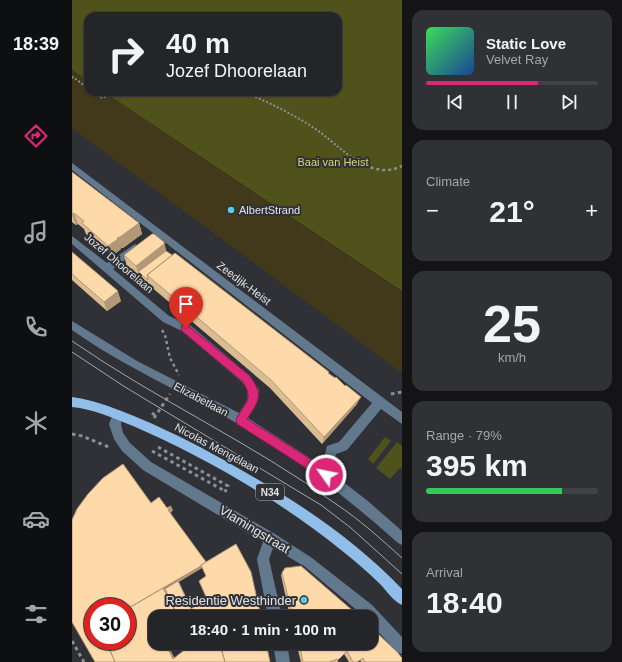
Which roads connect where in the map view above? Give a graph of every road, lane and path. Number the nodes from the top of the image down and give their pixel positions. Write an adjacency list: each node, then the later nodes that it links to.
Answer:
1 (72, 78): 2 (path)
2 (84, 85)
3 (252, 96): 5 (path)
4 (72, 166): 6 (street, Zeedijk-Heist)
5 (402, 166)
6 (151, 236): 8 (street); 15 (street, Zeedijk-Heist)
7 (72, 239): 8 (street, Jozef Dhoorelaan)
8 (107, 268): 20 (street, Jozef Dhoorelaan)
9 (72, 324): 20 (street, Elizabetlaan)
10 (160, 325): 11 (path)
11 (181, 379)
12 (402, 392): 15 (path)
13 (72, 395): 16 (main road, Nicolas Mengélaan / N34)
14 (167, 399): 17 (path)
15 (383, 399): 19 (street, Zeedijk-Heist); 25 (street)
16 (76, 402): 18 (main road, Nicolas Mengélaan / N34)
17 (152, 413)
18 (118, 415): 27 (street, Vlamingstraat); 30 (main road, Nicolas Mengélaan / N34)
19 (402, 419)
20 (241, 420): 25 (street, Elizabetlaan)
21 (72, 434): 23 (path)
22 (156, 446): 26 (path)
23 (114, 449)
24 (155, 453): 26 (path)
25 (326, 475): 29 (street, Elizabetlaan)
26 (225, 491): 27 (path)
27 (217, 506): 28 (street, Vlamingstraat)
28 (271, 538): 31 (street); 33 (street, Vlamingstraat)
29 (402, 539)
30 (402, 598)
31 (273, 610)
32 (72, 640): 35 (path)
33 (402, 647)
34 (281, 650): 36 (street)
35 (84, 662)
36 (283, 662)

